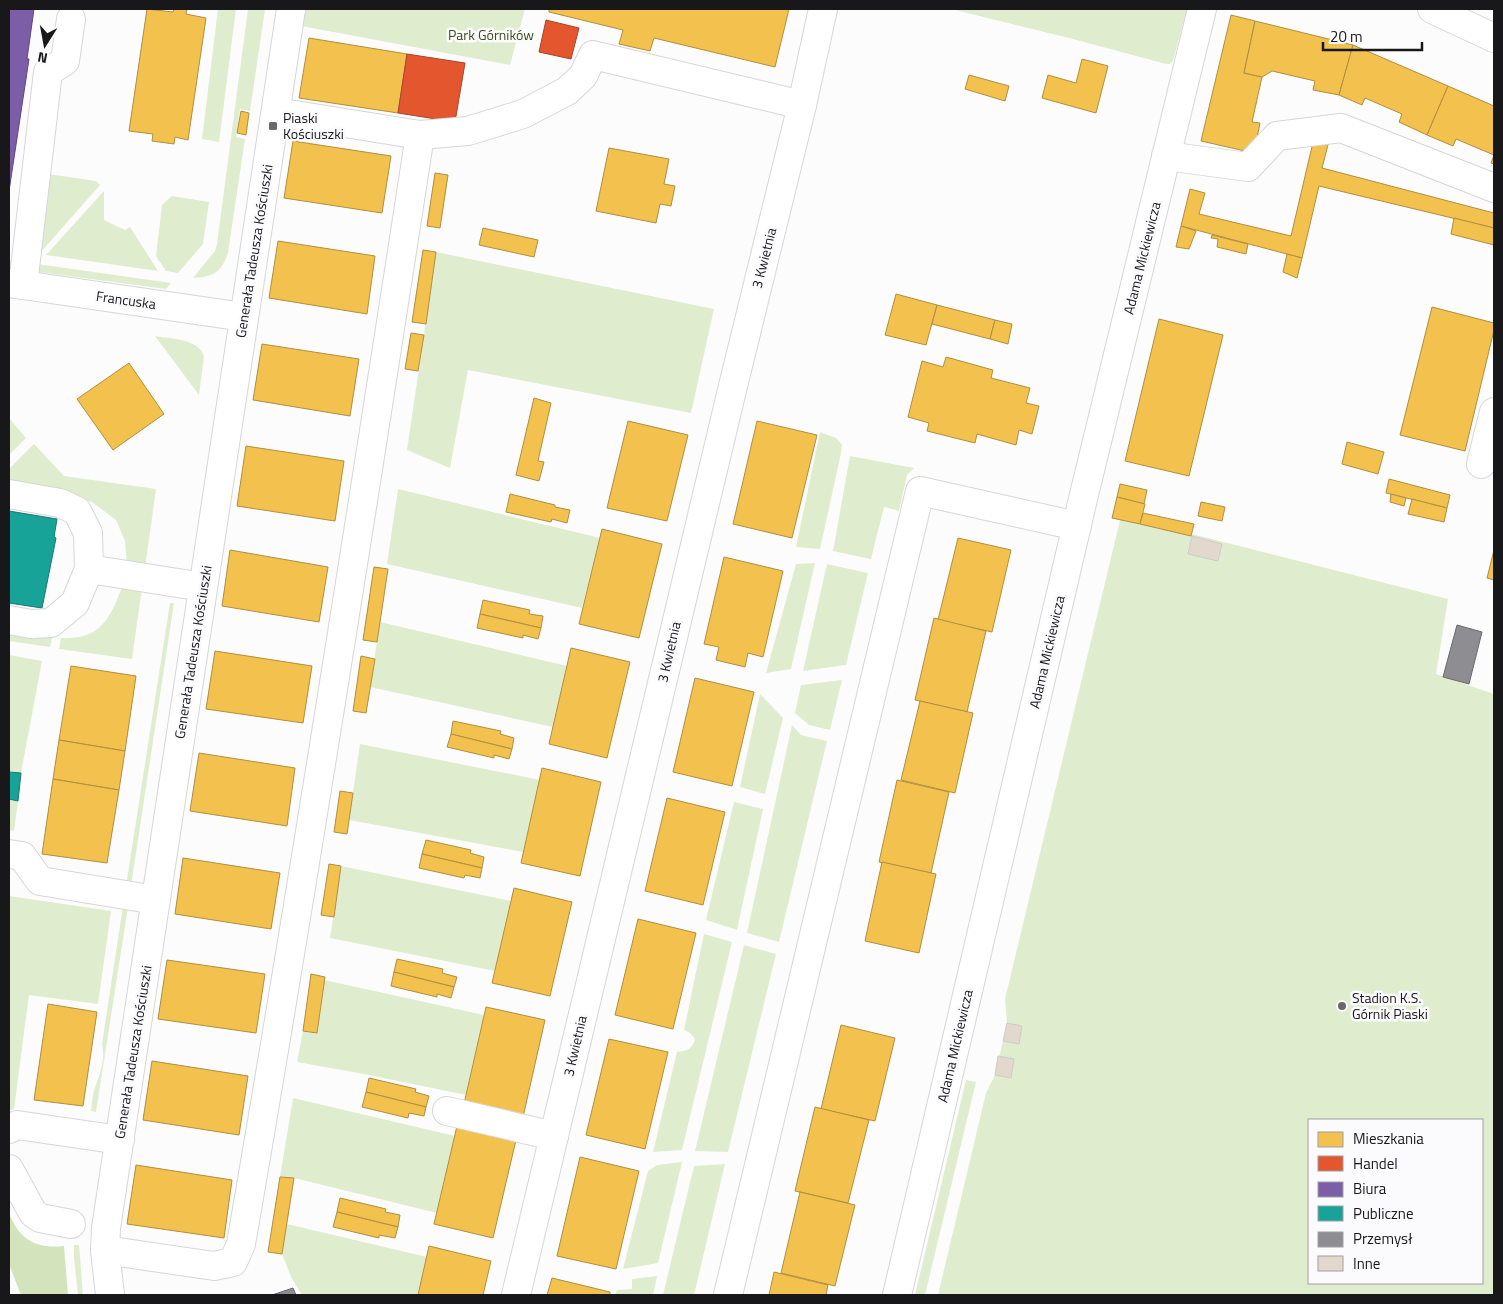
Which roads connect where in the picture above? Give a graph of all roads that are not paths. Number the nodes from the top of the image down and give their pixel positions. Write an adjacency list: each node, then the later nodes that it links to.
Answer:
1 (292, 9): 8 (street, Generała Tadeusza Kościuszki)
2 (823, 9): 7 (street, 3 Kwietnia)
3 (1202, 9): 10 (street, Adama Mickiewicza)
4 (1432, 9): 6 (street)
5 (71, 20): 12 (street)
6 (1494, 38)
7 (802, 105): 9 (street); 25 (street, 3 Kwietnia)
8 (276, 112): 9 (street); 13 (street, Generała Tadeusza Kościuszki)
9 (420, 135): 29 (street)
10 (1166, 156): 11 (street); 17 (street, Adama Mickiewicza)
11 (1494, 188)
12 (16, 284): 13 (street, Francuska)
13 (244, 317): 19 (street, Generała Tadeusza Kościuszki)
14 (1494, 412): 15 (street)
15 (1481, 464)
16 (9, 494): 18 (street)
17 (1077, 526): 32 (street); 33 (street, Adama Mickiewicza)
18 (88, 568): 19 (street); 20 (street)
19 (203, 587): 22 (street, Generała Tadeusza Kościuszki)
20 (9, 620)
21 (9, 854): 22 (street)
22 (156, 900): 26 (street, Generała Tadeusza Kościuszki)
23 (447, 1111): 25 (street)
24 (9, 1129): 26 (street)
25 (554, 1136): 31 (street, 3 Kwietnia)
26 (120, 1140): 29 (street, Generała Tadeusza Kościuszki)
27 (9, 1169): 28 (street)
28 (71, 1224)
29 (105, 1250): 30 (street, Generała Tadeusza Kościuszki)
30 (110, 1295)
31 (516, 1295)
32 (728, 1295)
33 (897, 1295)

